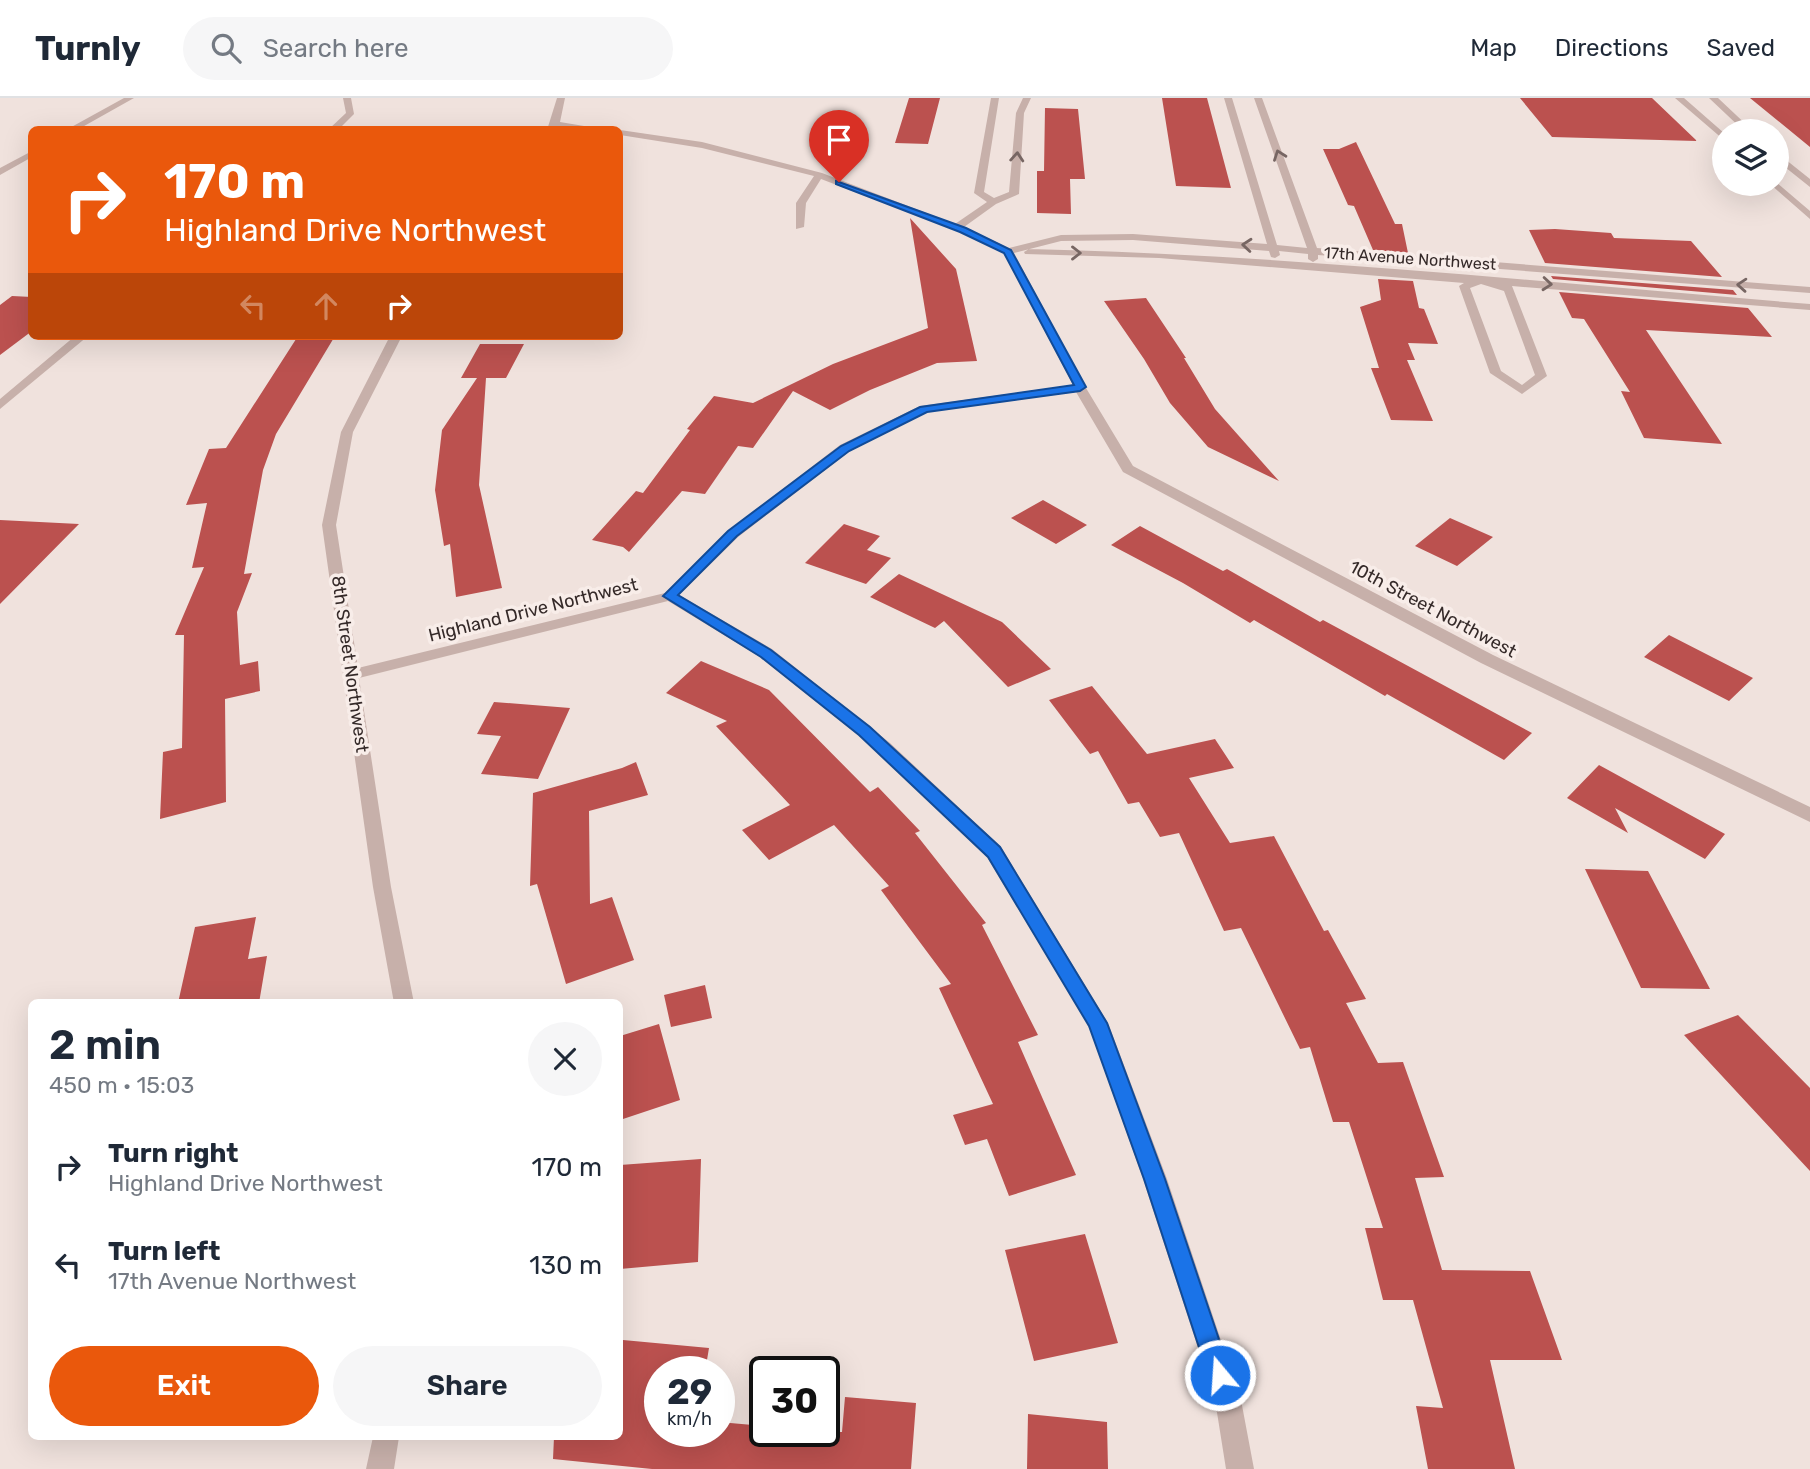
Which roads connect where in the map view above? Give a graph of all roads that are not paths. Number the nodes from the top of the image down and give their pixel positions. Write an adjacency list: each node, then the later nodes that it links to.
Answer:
1 (130, 98): 11 (street)
2 (347, 98): 12 (street)
3 (561, 98): 13 (street)
4 (995, 98): 22 (street)
5 (1027, 98): 22 (street, one-way to 5)
6 (1228, 98): 26 (street)
7 (1258, 98): 27 (street, one-way to 7)
8 (1679, 98): 14 (street)
9 (1713, 98): 10 (street)
10 (1736, 119)
11 (78, 126)
12 (336, 126)
13 (553, 126)
14 (1712, 127)
15 (623, 132): 19 (street, 17th Avenue Northwest)
16 (28, 156): 18 (street)
17 (1789, 166): 20 (street)
18 (0, 173)
19 (819, 175): 24 (street); 25 (street, 17th Avenue Northwest)
20 (1810, 184)
21 (1788, 196): 23 (street)
22 (993, 202): 25 (street)
23 (1810, 216)
24 (799, 227)
25 (957, 228): 28 (street, 17th Avenue Northwest)
26 (1274, 247): 27 (street); 28 (street, one-way to 28); 29 (street)
27 (1313, 250): 30 (street); 31 (street)
28 (1008, 251): 29 (street, 17th Avenue Northwest, one-way to 29); 37 (street)
29 (1276, 263): 31 (street, 17th Avenue Northwest)
30 (1481, 264): 32 (street); 33 (street, one-way to 30)
31 (1313, 266): 32 (street, 17th Avenue Northwest)
32 (1486, 279): 32 (street); 34 (street, 17th Avenue Northwest, one-way to 34)
33 (1810, 290)
34 (1810, 307)
35 (77, 340): 38 (street)
36 (394, 340): 40 (street, 8th Street Northwest)
37 (1080, 387): 39 (street); 41 (street, 10th Street Northwest)
38 (0, 405)
39 (670, 596): 40 (street, Highland Drive Northwest); 45 (street)
40 (351, 675): 42 (street, 8th Street Northwest)
41 (1810, 815)
42 (403, 999)
43 (385, 1440): 44 (street)
44 (380, 1469)
45 (1240, 1469)

